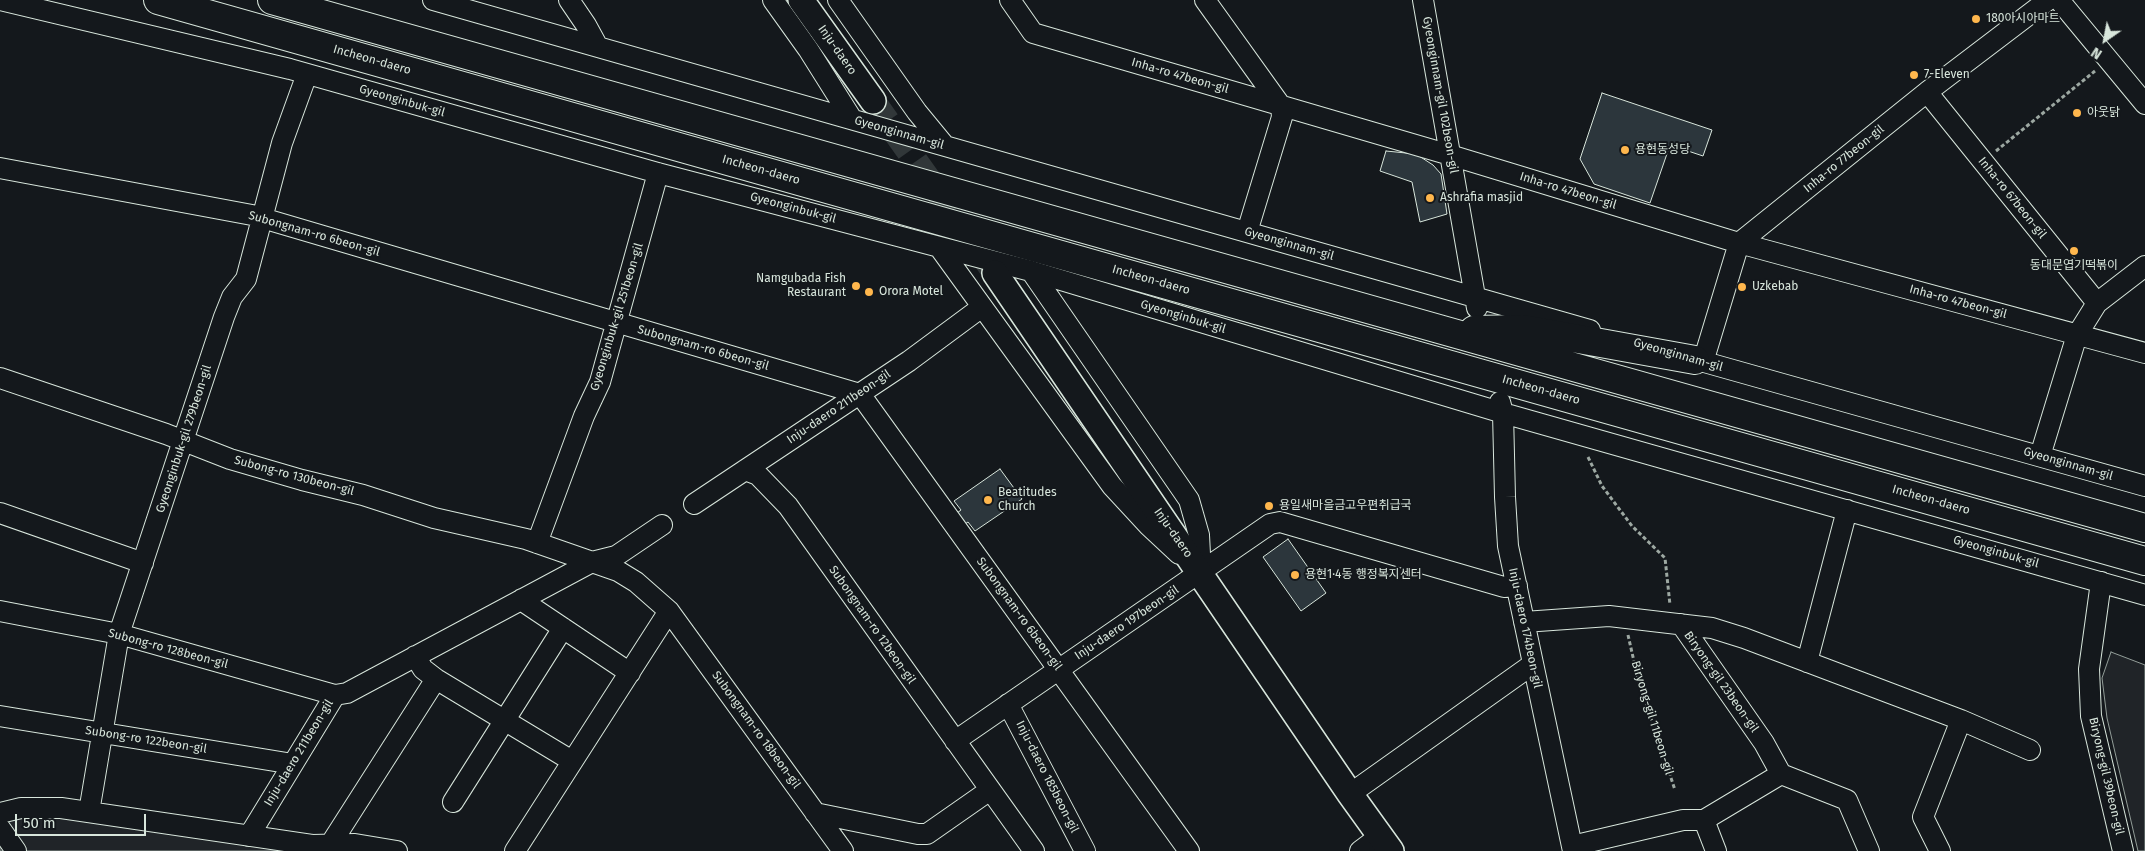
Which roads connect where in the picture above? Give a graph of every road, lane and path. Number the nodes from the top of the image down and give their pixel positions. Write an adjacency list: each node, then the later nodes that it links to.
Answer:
1 (0, 0): 16 (street, Gyeonginbuk-gil)
2 (158, 0): 56 (highway, Incheon-daero)
3 (272, 0): 38 (highway)
4 (433, 0): 14 (street, Gyeonginnam-gil)
5 (569, 0): 14 (street)
6 (773, 0): 21 (street)
7 (801, 0): 18 (main road, Inju-daero)
8 (1010, 0): 20 (street, Inha-ro 47beon-gil)
9 (1205, 0): 20 (street)
10 (1423, 0): 23 (street, Gyeonginnam-gil 102beon-gil)
11 (2048, 0): 17 (street, Inha-ro 77beon-gil)
12 (2059, 0): 15 (street)
13 (840, 1): 22 (street)
14 (598, 47): 21 (street, Gyeonginnam-gil)
15 (2109, 60): 19 (street); 24 (path)
16 (308, 74): 26 (street, Gyeonginbuk-gil); 27 (street, Gyeonginbuk-gil 279beon-gil)
17 (1928, 92): 24 (street, Inha-ro 67beon-gil); 29 (street, Inha-ro 77beon-gil)
18 (873, 100)
19 (2145, 104)
20 (1281, 106): 23 (street, Inha-ro 47beon-gil); 28 (street)
21 (852, 119): 22 (street, Gyeonginnam-gil)
22 (944, 146): 28 (street, Gyeonginnam-gil)
23 (1450, 155): 29 (street, Inha-ro 47beon-gil); 34 (street, Gyeonginnam-gil 102beon-gil)
24 (1983, 161): 35 (street, Inha-ro 67beon-gil)
25 (0, 168): 27 (street, Subongnam-ro 6beon-gil)
26 (658, 173): 30 (street, Gyeonginbuk-gil); 37 (street, Gyeonginbuk-gil 251beon-gil)
27 (262, 218): 37 (street, Subongnam-ro 6beon-gil); 46 (street, Gyeonginbuk-gil 279beon-gil)
28 (1247, 232): 34 (street, Gyeonginnam-gil)
29 (1739, 243): 39 (street, Inha-ro 47beon-gil); 41 (street)
30 (939, 246): 32 (street, Gyeonginbuk-gil); 36 (street)
31 (2145, 266): 35 (street)
32 (1031, 271): 44 (street, Gyeonginbuk-gil); 59 (street)
33 (995, 273): 59 (main road, Inju-daero)
34 (1476, 303): 41 (street, Gyeonginnam-gil)
35 (2097, 303): 39 (street)
36 (982, 308): 43 (street, Inju-daero 211beon-gil); 59 (street)
37 (617, 323): 43 (street, Subongnam-ro 6beon-gil); 55 (street, Gyeonginbuk-gil 251beon-gil)
38 (1445, 330): 41 (highway); 54 (highway)
39 (2077, 335): 40 (street, Inha-ro 47beon-gil); 47 (street)
40 (2145, 353)
41 (1699, 361): 47 (street, Gyeonginnam-gil)
42 (0, 378): 46 (street, Subong-ro 130beon-gil)
43 (860, 394): 48 (street, Inju-daero 211beon-gil); 74 (street, Subongnam-ro 6beon-gil)
44 (1502, 408): 45 (street, Gyeonginbuk-gil); 61 (street, Inju-daero 174beon-gil)
45 (1581, 435): 51 (street, Gyeonginbuk-gil); 68 (path)
46 (183, 441): 55 (street, Subong-ro 130beon-gil); 58 (street, Gyeonginbuk-gil 279beon-gil)
47 (2040, 456): 49 (street, Gyeonginnam-gil)
48 (745, 470): 50 (street, Inju-daero 211beon-gil); 83 (street, Subongnam-ro 12beon-gil)
49 (2145, 486)
50 (694, 504)
51 (1847, 510): 60 (street, Gyeonginbuk-gil); 72 (street)
52 (0, 513): 58 (street)
53 (662, 525): 57 (street, Inju-daero 211beon-gil)
54 (2145, 528)
55 (537, 543): 57 (street, Subong-ro 130beon-gil)
56 (2145, 561)
57 (592, 562): 63 (street, Inju-daero 211beon-gil); 65 (street, Subongnam-ro 18beon-gil)
58 (143, 563): 70 (street, Gyeonginbuk-gil 279beon-gil)
59 (1201, 573): 61 (street, Inju-daero 197beon-gil); 74 (street, Inju-daero 197beon-gil); 90 (main road, Inju-daero)
60 (2101, 582): 62 (street, Gyeonginbuk-gil); 112 (street, Biryong-gil 39beon-gil)
61 (1517, 586): 67 (street, Inju-daero 174beon-gil)
62 (2145, 595)
63 (522, 599): 69 (street); 71 (street, Inju-daero 211beon-gil)
64 (0, 611): 70 (street, Subong-ro 128beon-gil)
65 (669, 611): 75 (street); 94 (street, Subongnam-ro 18beon-gil)
66 (1624, 618): 67 (street); 68 (street); 89 (path, Biryong-gil 11beon-gil)
67 (1524, 622): 73 (street, Inju-daero 174beon-gil)
68 (1675, 624): 72 (street, Biryong-gil 23beon-gil); 87 (street, Biryong-gil 23beon-gil)
69 (563, 628): 75 (street); 80 (street)
70 (119, 634): 77 (street, Subong-ro 128beon-gil); 82 (street, Gyeonginbuk-gil 279beon-gil)
71 (415, 656): 76 (street); 77 (street, Inju-daero 211beon-gil)
72 (1807, 662): 81 (street, Biryong-gil 23beon-gil)
73 (1533, 664): 90 (street); 100 (street, Inju-daero 174beon-gil)
74 (1058, 669): 78 (street, Inju-daero 197beon-gil); 107 (street, Subongnam-ro 6beon-gil)
75 (630, 673): 85 (street)
76 (436, 680): 80 (street); 99 (street)
77 (335, 695): 86 (street, Inju-daero 211beon-gil)
78 (1008, 704): 83 (street, Inju-daero 197beon-gil); 106 (street, Inju-daero 185beon-gil)
79 (0, 716): 82 (street, Subong-ro 122beon-gil)
80 (504, 720): 85 (street); 91 (street)
81 (1961, 720): 84 (street, Biryong-gil 23beon-gil); 111 (street)
82 (102, 733): 86 (street, Subong-ro 122beon-gil); 92 (street, Gyeonginbuk-gil 279beon-gil)
83 (955, 741): 88 (street, Subongnam-ro 12beon-gil)
84 (2030, 750)
85 (572, 762): 103 (street)
86 (293, 764): 97 (street, Inju-daero 211beon-gil)
87 (1781, 774): 95 (street); 110 (street)
88 (990, 790): 94 (street); 105 (street, Subongnam-ro 12beon-gil)
89 (1675, 790)
90 (1350, 794): 98 (main road, Inju-daero)
91 (453, 802)
92 (89, 812): 93 (street); 97 (street)
93 (0, 813)
94 (815, 813): 104 (street, Subongnam-ro 18beon-gil)
95 (1704, 820): 100 (street); 109 (street)
96 (0, 828): 101 (street)
97 (249, 836): 99 (street)
98 (1386, 843): 108 (street)
99 (330, 845): 102 (street)
100 (1572, 848)
101 (16, 851)
102 (397, 851)
103 (515, 851)
104 (843, 851)
105 (1034, 851)
106 (1085, 851)
107 (1188, 851)
108 (1360, 851)
109 (1716, 851)
110 (1869, 851)
111 (1940, 851)
112 (2123, 851)

